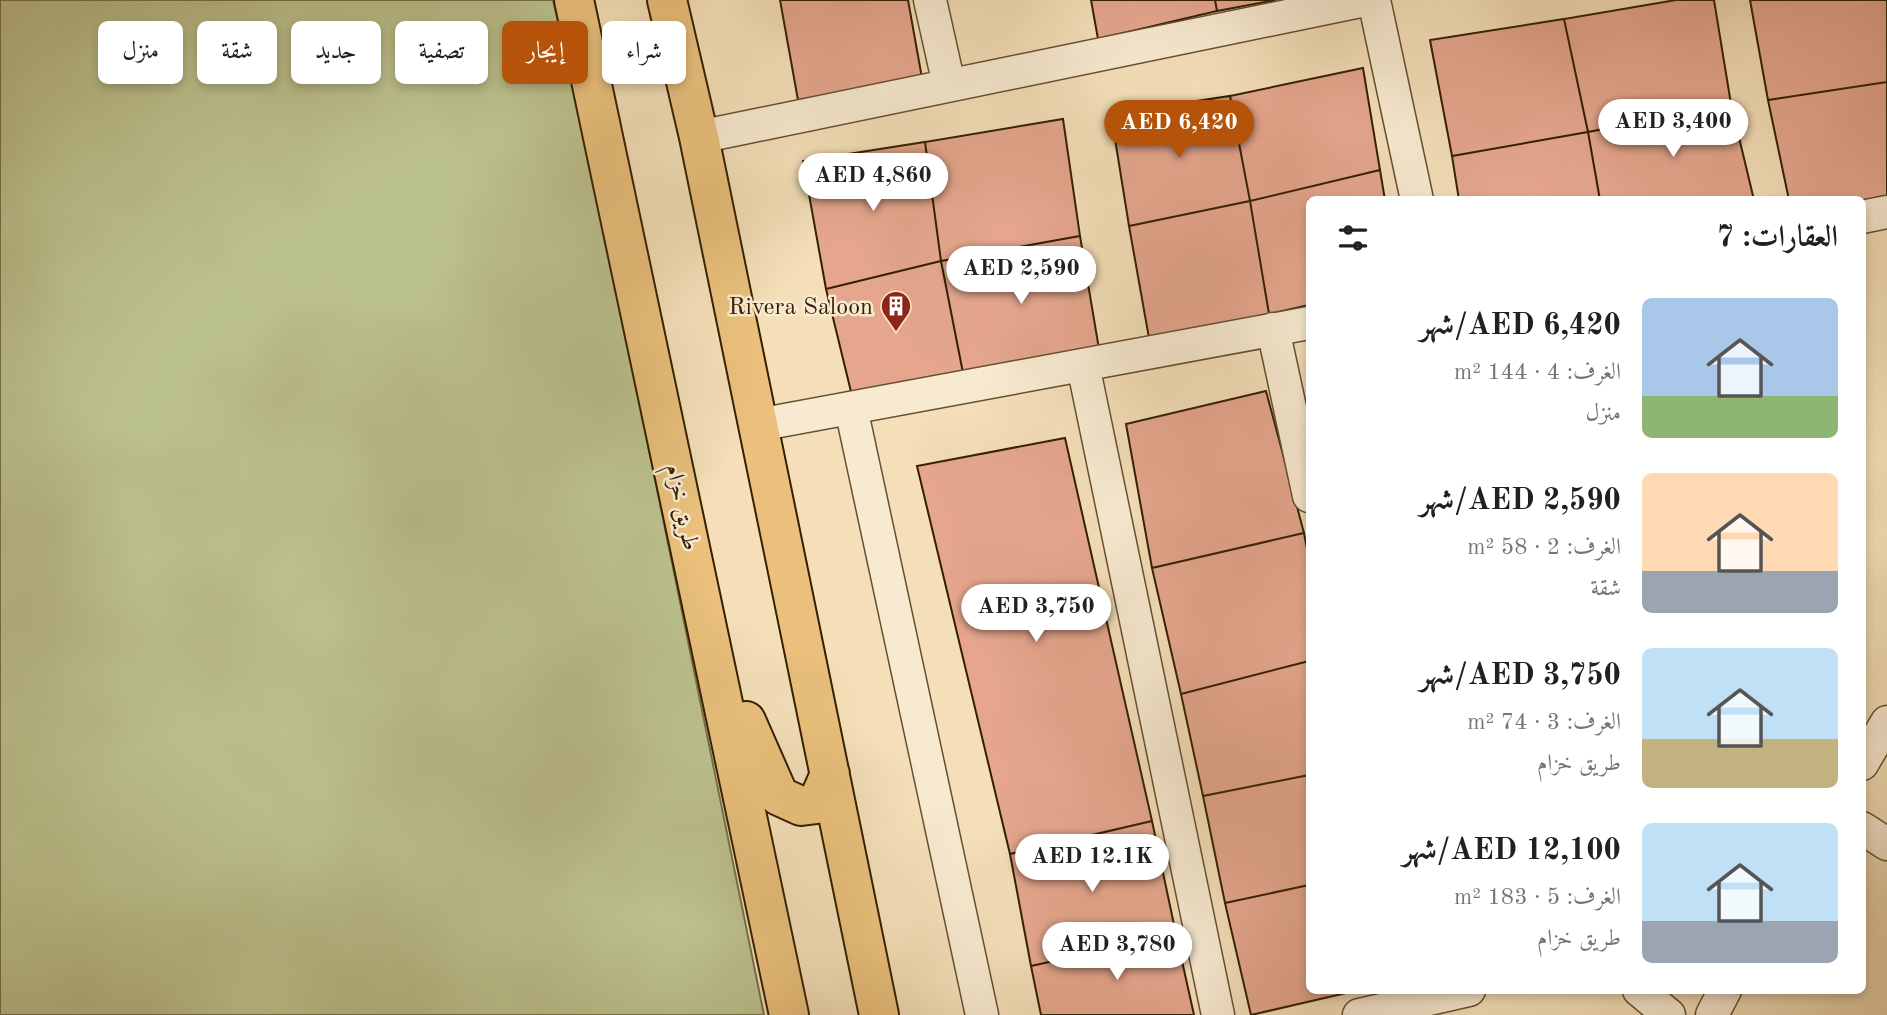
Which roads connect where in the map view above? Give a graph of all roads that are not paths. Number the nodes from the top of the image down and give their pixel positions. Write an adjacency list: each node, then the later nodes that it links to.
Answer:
1 (574, 0): 17 (main road, طريق خزام)
2 (667, 0): 7 (main road)
3 (930, 0): 6 (street)
4 (1365, 0): 6 (street)
5 (1374, 0): 8 (street)
6 (949, 85): 7 (street)
7 (699, 137): 15 (main road)
8 (1416, 196)
9 (1887, 212): 10 (street)
10 (1866, 216)
11 (1306, 324): 12 (street)
12 (1273, 329): 13 (street); 16 (street)
13 (1083, 365): 14 (street); 29 (street)
14 (851, 408): 15 (street); 28 (street)
15 (758, 425): 20 (main road)
16 (1306, 482)
17 (709, 628): 20 (main road); 26 (main road, طريق خزام)
18 (1887, 722): 19 (street)
19 (1866, 757)
20 (830, 774): 27 (main road)
21 (1866, 831): 22 (street)
22 (1887, 844)
23 (1644, 994): 31 (street)
24 (1723, 994): 32 (street)
25 (1418, 996): 30 (street)
26 (789, 1015)
27 (879, 1015)
28 (982, 1015)
29 (1218, 1015)
30 (1359, 1015)
31 (1669, 1015)
32 (1712, 1015)

